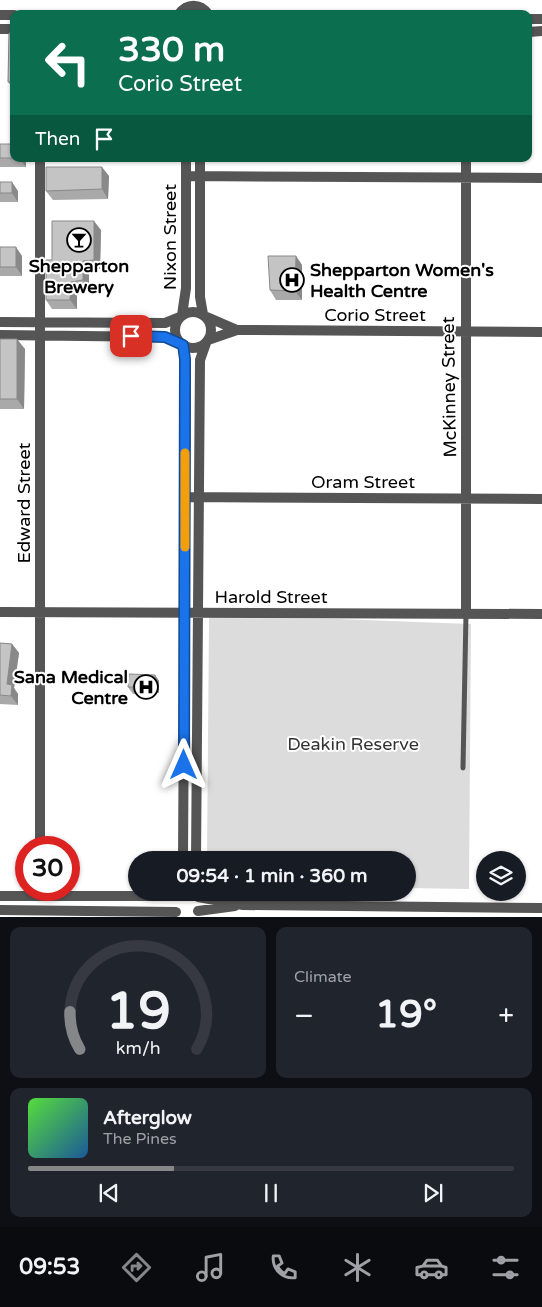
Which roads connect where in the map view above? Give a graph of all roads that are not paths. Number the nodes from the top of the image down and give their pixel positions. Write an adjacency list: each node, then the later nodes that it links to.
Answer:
1 (181, 9): 2 (street)
2 (206, 9)
3 (40, 162): 14 (street, Edward Street)
4 (186, 162): 7 (street, Nixon Street)
5 (200, 162): 8 (street, Nixon Street)
6 (466, 162): 9 (street, McKinney Street)
7 (186, 176): 8 (street); 11 (street, Nixon Street)
8 (200, 176): 9 (street); 12 (street, Nixon Street)
9 (466, 178): 10 (street); 16 (street, McKinney Street)
10 (542, 178)
11 (181, 316): 12 (street); 14 (street); 21 (street)
12 (205, 316): 15 (street, Corio Street); 20 (street)
13 (0, 322): 14 (street)
14 (40, 322): 19 (street, Edward Street)
15 (238, 330): 16 (street, Corio Street); 20 (street, Corio Street)
16 (466, 332): 17 (street, Corio Street); 24 (street, McKinney Street)
17 (542, 332)
18 (0, 335): 19 (street)
19 (40, 336): 21 (street); 27 (street, Edward Street)
20 (207, 342): 21 (street); 22 (street)
21 (182, 344): 23 (street)
22 (200, 496): 23 (street, Oram Street); 24 (street, Oram Street); 29 (street)
23 (184, 497): 28 (street)
24 (466, 499): 25 (street, Oram Street); 30 (street, McKinney Street)
25 (542, 499)
26 (0, 612): 27 (street, Harold Street)
27 (40, 612): 28 (street, Harold Street); 33 (street, Edward Street)
28 (186, 613): 29 (street, Harold Street); 34 (street)
29 (198, 613): 30 (street, Harold Street); 35 (street)
30 (466, 614): 31 (street, Harold Street); 32 (lane)
31 (542, 614)
32 (463, 768)
33 (40, 836)
34 (184, 851)
35 (196, 851)
36 (80, 893): 37 (street)
37 (128, 894)
38 (15, 895): 39 (street)
39 (0, 896)
40 (39, 901): 47 (street)
41 (175, 901): 50 (street)
42 (199, 901): 49 (street)
43 (226, 901): 44 (street)
44 (243, 905): 48 (street); 49 (street)
45 (542, 908): 48 (street)
46 (0, 910): 47 (street)
47 (38, 910): 50 (street)
48 (409, 913)
49 (195, 915)
50 (180, 916)

